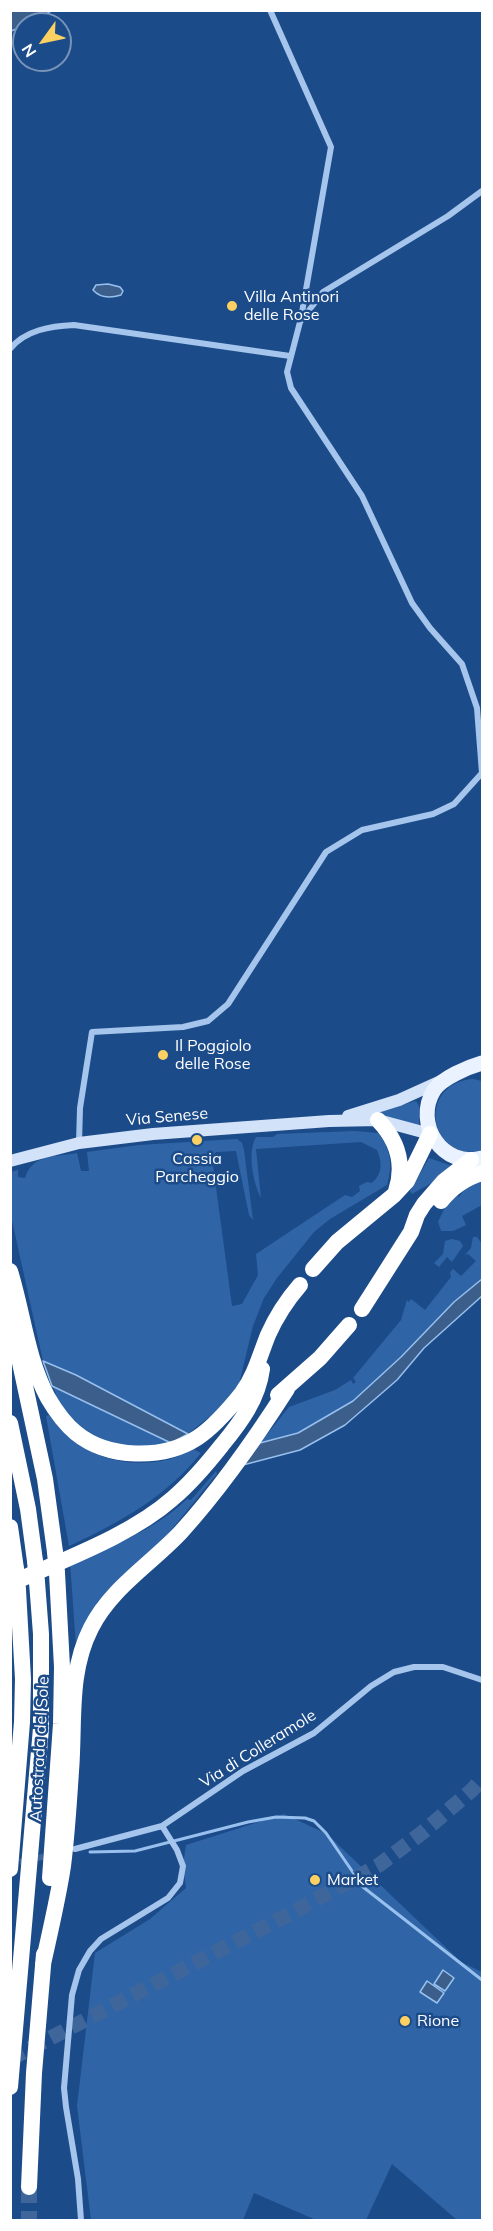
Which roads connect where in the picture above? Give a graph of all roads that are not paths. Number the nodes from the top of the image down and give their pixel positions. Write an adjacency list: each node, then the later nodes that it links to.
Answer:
1 (270, 10): 3 (street)
2 (483, 191): 3 (street)
3 (300, 322): 5 (street)
4 (10, 348): 5 (street)
5 (290, 356): 13 (street)
6 (483, 1063): 7 (main road)
7 (462, 1072): 8 (main road); 9 (main road)
8 (483, 1074)
9 (445, 1080): 11 (main road, Via Senese); 12 (main road)
10 (378, 1120): 11 (main road, Via Senese); 12 (main road, Via Senese); 17 (highway)
11 (329, 1121): 13 (main road, Via Senese)
12 (430, 1134): 14 (main road); 17 (highway)
13 (79, 1143): 15 (main road, Via Senese)
14 (477, 1159): 18 (highway)
15 (10, 1161)
16 (483, 1173): 18 (highway)
17 (394, 1195): 19 (highway)
18 (411, 1232): 22 (highway)
19 (313, 1269)
20 (10, 1271): 25 (highway)
21 (300, 1285): 26 (highway)
22 (362, 1309)
23 (10, 1316): 25 (highway, Autostrada del Sole)
24 (349, 1325): 27 (highway)
25 (22, 1340): 26 (highway); 36 (highway, Autostrada del Sole, bridge)
26 (262, 1353): 28 (highway)
27 (287, 1389): 28 (highway); 36 (highway)
28 (255, 1407): 31 (highway)
29 (10, 1423): 37 (highway, Autostrada del Sole, bridge)
30 (10, 1527): 31 (highway, Autostrada del Sole)
31 (13, 1586): 35 (highway, Autostrada del Sole)
32 (483, 1680): 33 (street, Via di Colleramole)
33 (162, 1826): 34 (street, Via di Colleramole); 39 (street)
34 (75, 1849)
35 (10, 1869)
36 (43, 1964): 38 (highway, Autostrada del Sole)
37 (10, 2087)
38 (29, 2187)
39 (81, 2220)

